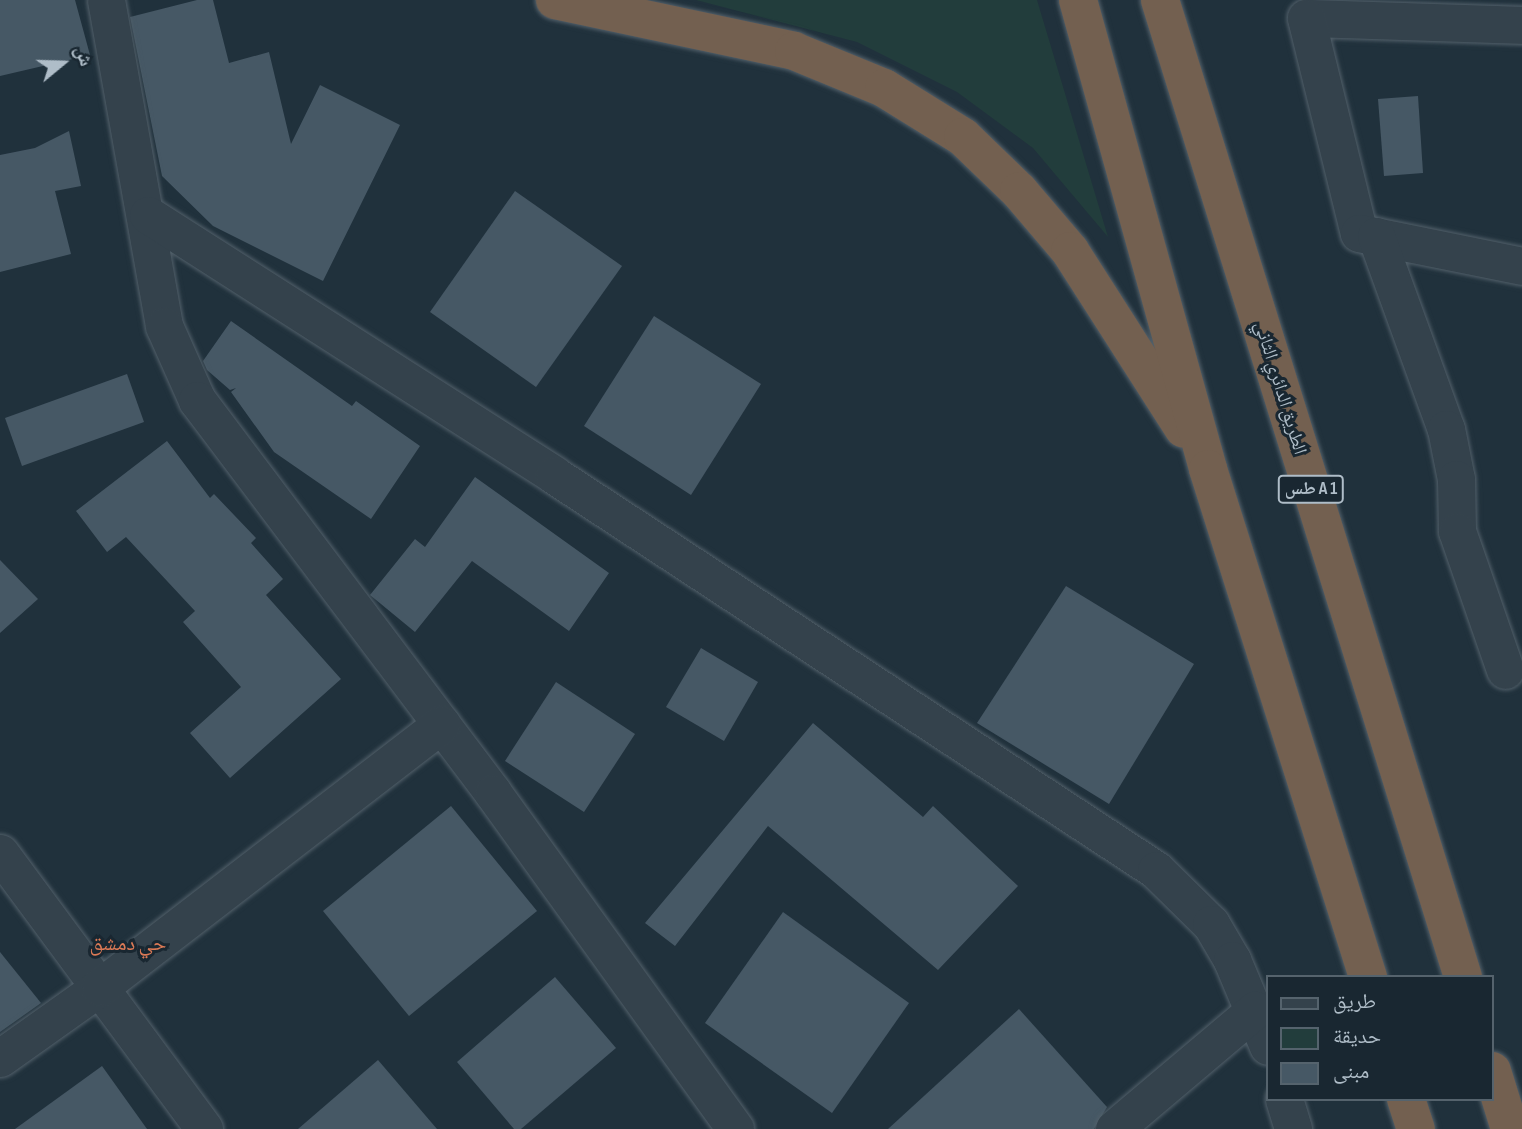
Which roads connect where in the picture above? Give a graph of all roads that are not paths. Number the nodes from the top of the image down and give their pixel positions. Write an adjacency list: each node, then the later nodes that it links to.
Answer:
1 (106, 0): 6 (street)
2 (555, 0): 9 (highway)
3 (1078, 0): 9 (highway)
4 (1160, 0): 14 (highway, الطريق الدائري الثاني / طس A 1)
5 (1522, 24): 7 (street)
6 (148, 215): 11 (street); 16 (street)
7 (1376, 236): 8 (street); 10 (street)
8 (1522, 266)
9 (1208, 469): 13 (highway)
10 (1505, 670)
11 (441, 724): 15 (street); 23 (street)
12 (0, 853): 15 (street)
13 (1367, 975)
14 (1462, 975)
15 (100, 986): 18 (street); 22 (street)
16 (1255, 1010): 17 (street); 24 (street)
17 (1266, 1040)
18 (0, 1058)
19 (1494, 1077): 27 (highway)
20 (1285, 1101): 25 (street)
21 (1407, 1101): 26 (highway)
22 (204, 1129)
23 (735, 1129)
24 (1114, 1129)
25 (1293, 1129)
26 (1416, 1129)
27 (1510, 1129)

